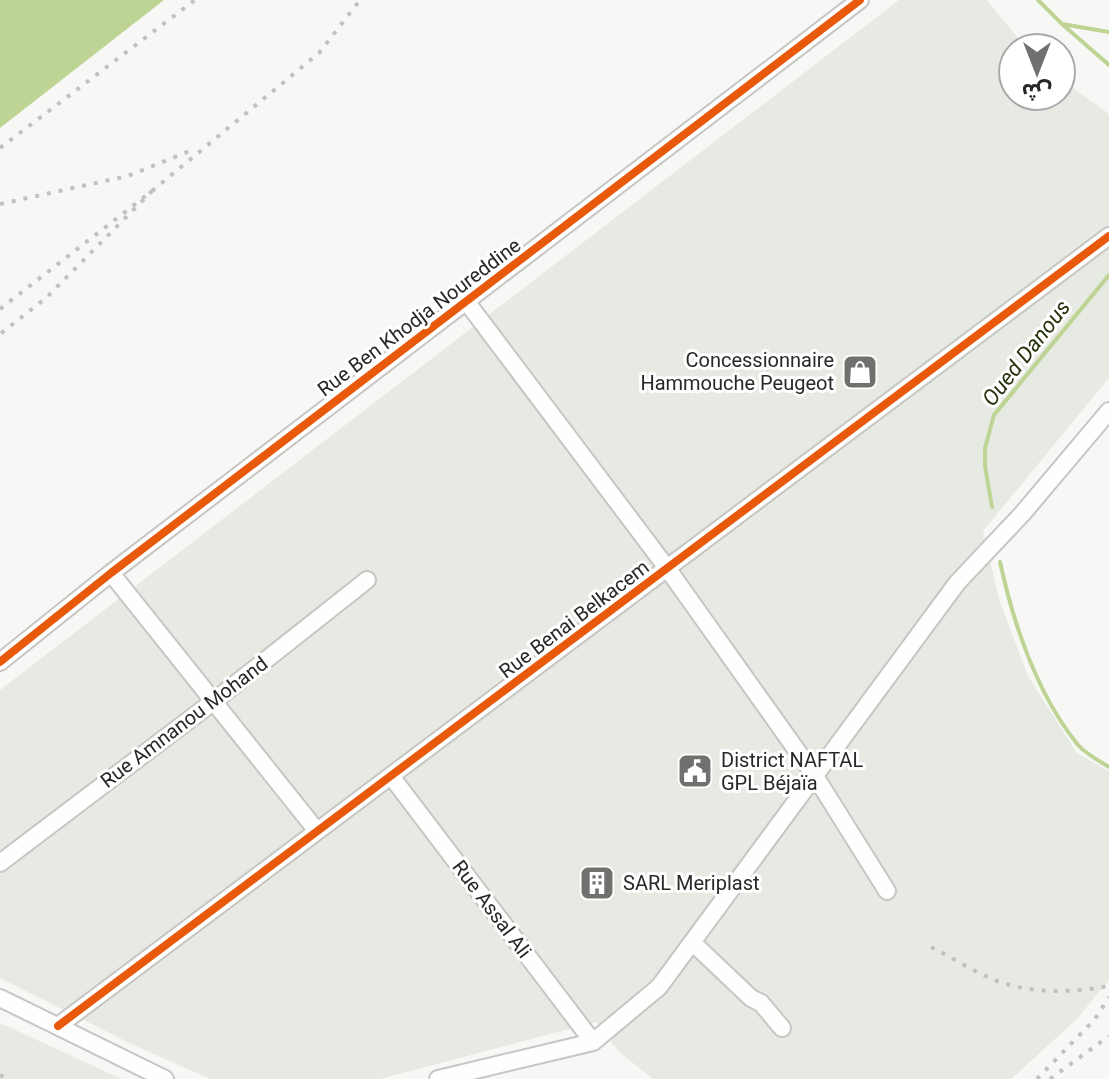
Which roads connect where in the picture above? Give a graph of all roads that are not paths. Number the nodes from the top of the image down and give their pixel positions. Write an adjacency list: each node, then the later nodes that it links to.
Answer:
1 (860, 0): 3 (street, Rue Ben Khodja Noureddine)
2 (1109, 236): 5 (street, Rue Benai Belkacem)
3 (466, 301): 5 (street); 6 (street, Rue Ben Khodja Noureddine)
4 (1109, 411): 11 (street)
5 (667, 568): 10 (street, Rue Benai Belkacem); 11 (street)
6 (111, 573): 8 (street, Rue Ben Khodja Noureddine); 9 (street)
7 (367, 580): 9 (street, Rue Amnanou Mohand)
8 (0, 662)
9 (214, 701): 12 (street); 13 (street, Rue Amnanou Mohand)
10 (391, 776): 12 (street, Rue Benai Belkacem); 19 (street, Rue Assal Ali)
11 (815, 776): 14 (street); 15 (street)
12 (317, 831): 17 (street, Rue Benai Belkacem)
13 (0, 863)
14 (887, 891)
15 (692, 942): 18 (street); 19 (street)
16 (0, 998): 17 (street)
17 (58, 1026): 20 (street)
18 (782, 1028)
19 (593, 1042): 21 (street)
20 (165, 1079)
21 (438, 1079)

